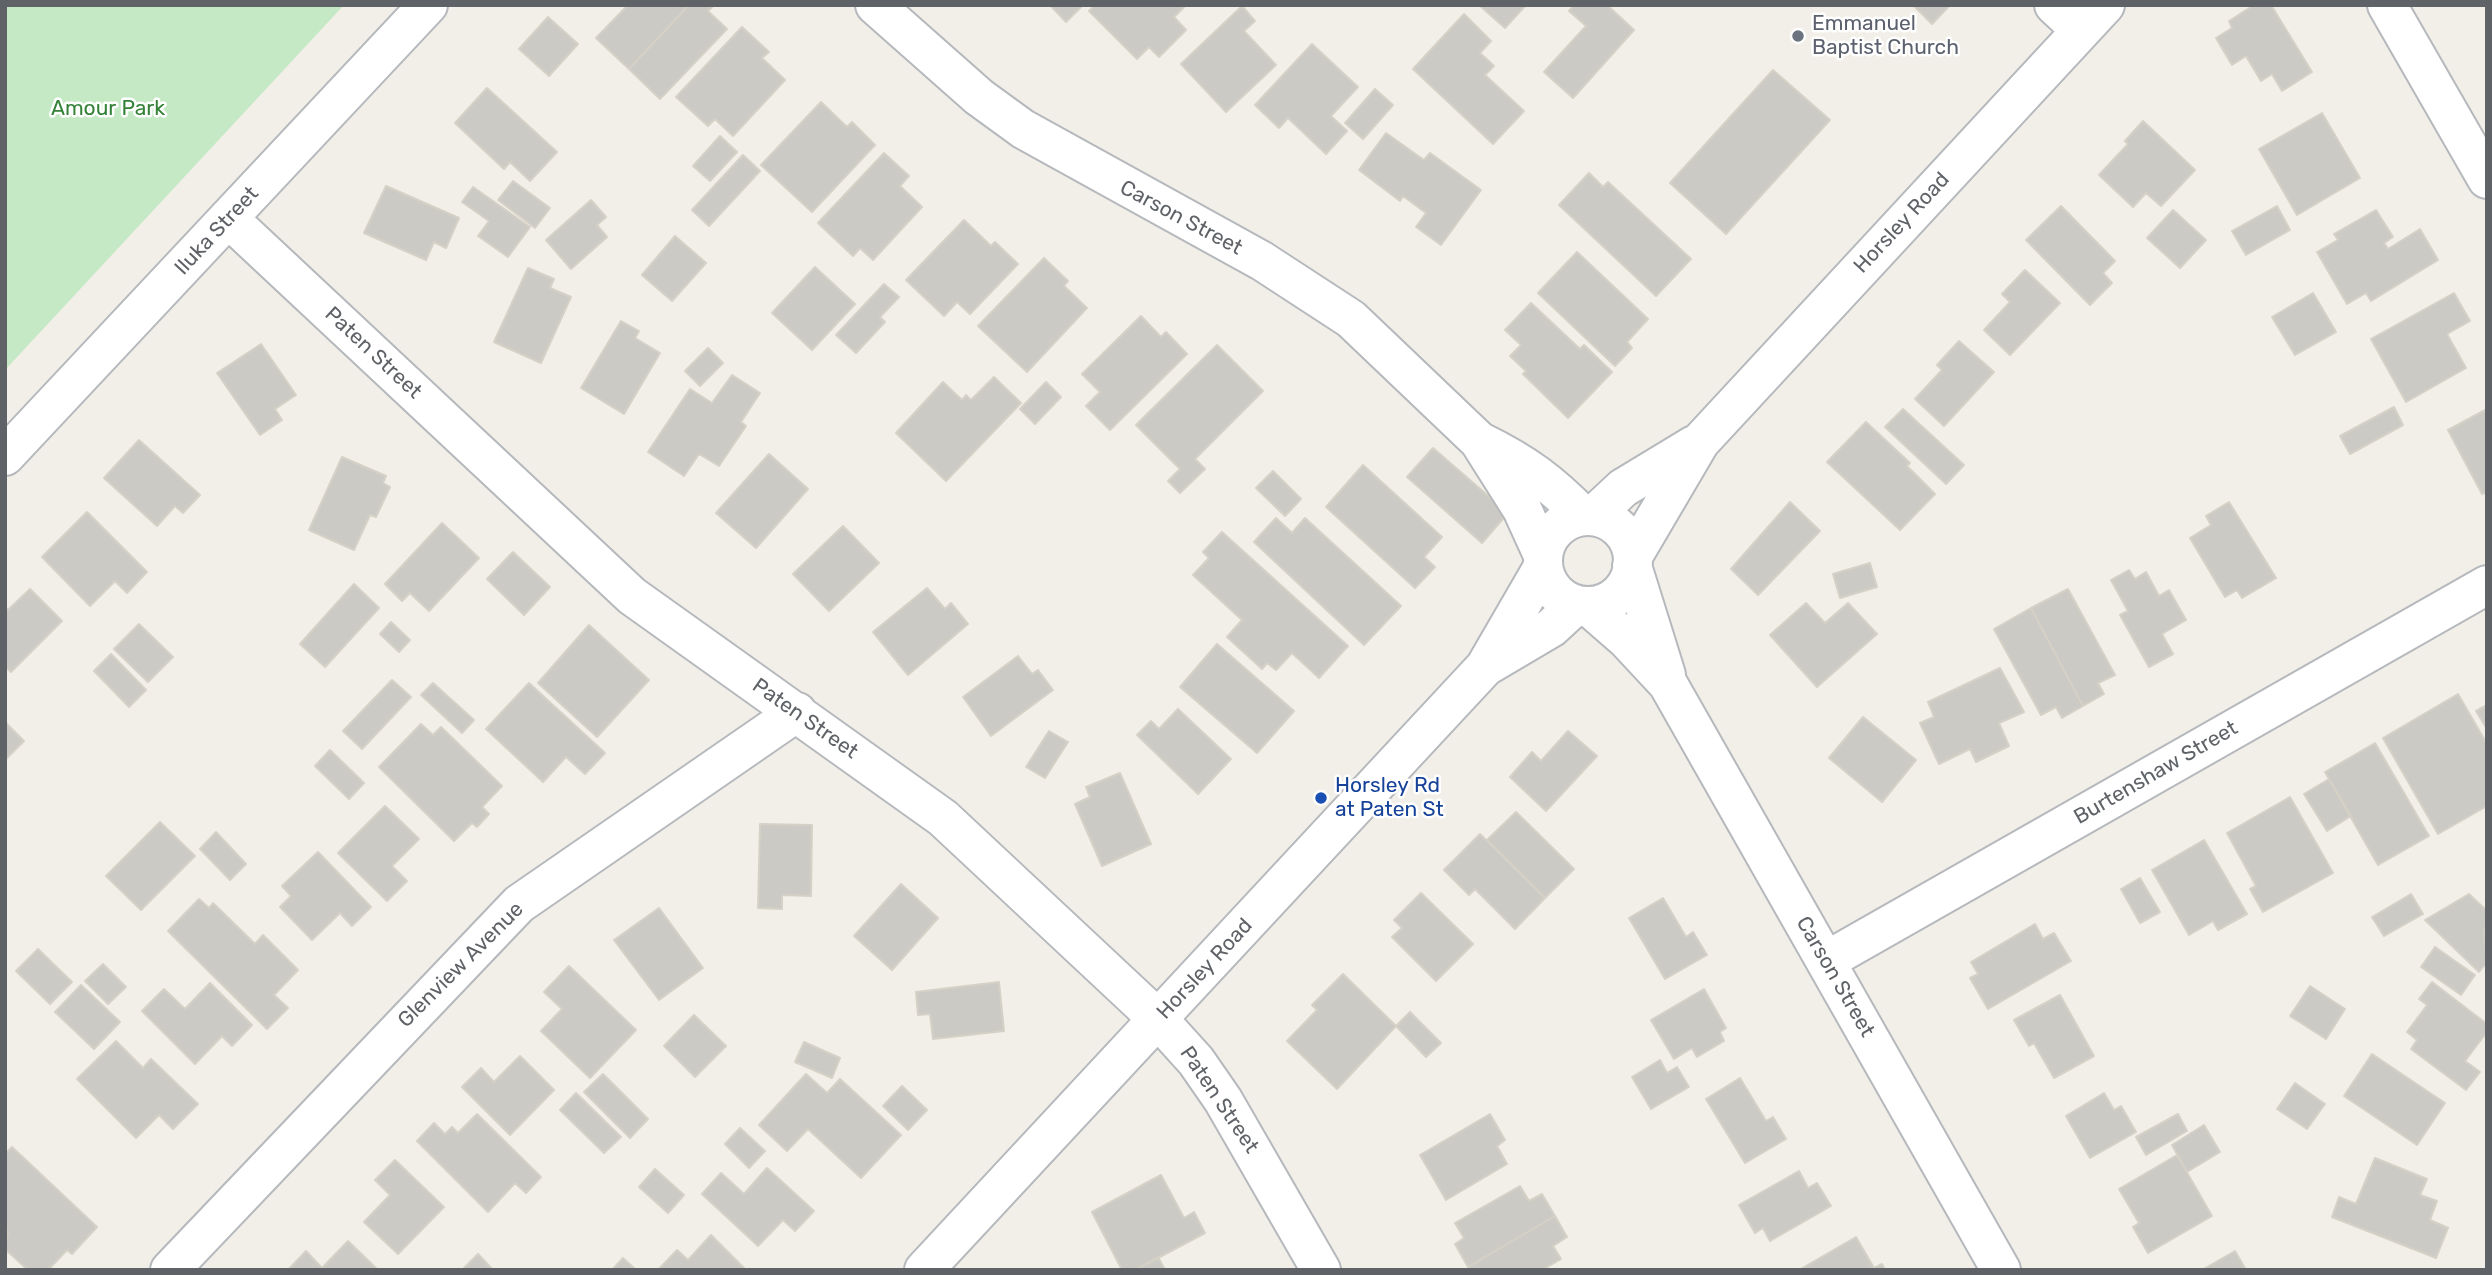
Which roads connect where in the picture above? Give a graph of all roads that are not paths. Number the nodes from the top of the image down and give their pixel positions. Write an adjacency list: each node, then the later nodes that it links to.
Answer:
1 (428, 5): 6 (street, Iluka Street)
2 (875, 5): 7 (street, Carson Street)
3 (2386, 5): 5 (street)
4 (2080, 13): 8 (street, Horsley Road)
5 (2487, 179)
6 (228, 218): 9 (street, Iluka Street); 17 (street, Paten Street)
7 (1479, 441): 10 (street, Carson Street); 11 (street, Carson Street)
8 (1700, 442): 10 (street, Horsley Road); 12 (street, Horsley Road)
9 (5, 456)
10 (1588, 516): 11 (street); 12 (street)
11 (1543, 561): 14 (street); 15 (street, Horsley Road)
12 (1632, 561): 14 (street); 16 (street, Carson Street)
13 (2487, 585): 18 (street, Burtenshaw Street)
14 (1582, 606): 15 (street, Horsley Road); 16 (street, Carson Street)
15 (1485, 667): 19 (street, Horsley Road)
16 (1668, 684): 18 (street, Carson Street)
17 (797, 712): 19 (street, Paten Street); 20 (street, Glenview Avenue)
18 (1826, 961): 23 (street, Carson Street)
19 (1158, 1019): 21 (street, Horsley Road); 22 (street, Paten Street)
20 (170, 1270)
21 (924, 1270)
22 (1321, 1270)
23 (2001, 1270)

